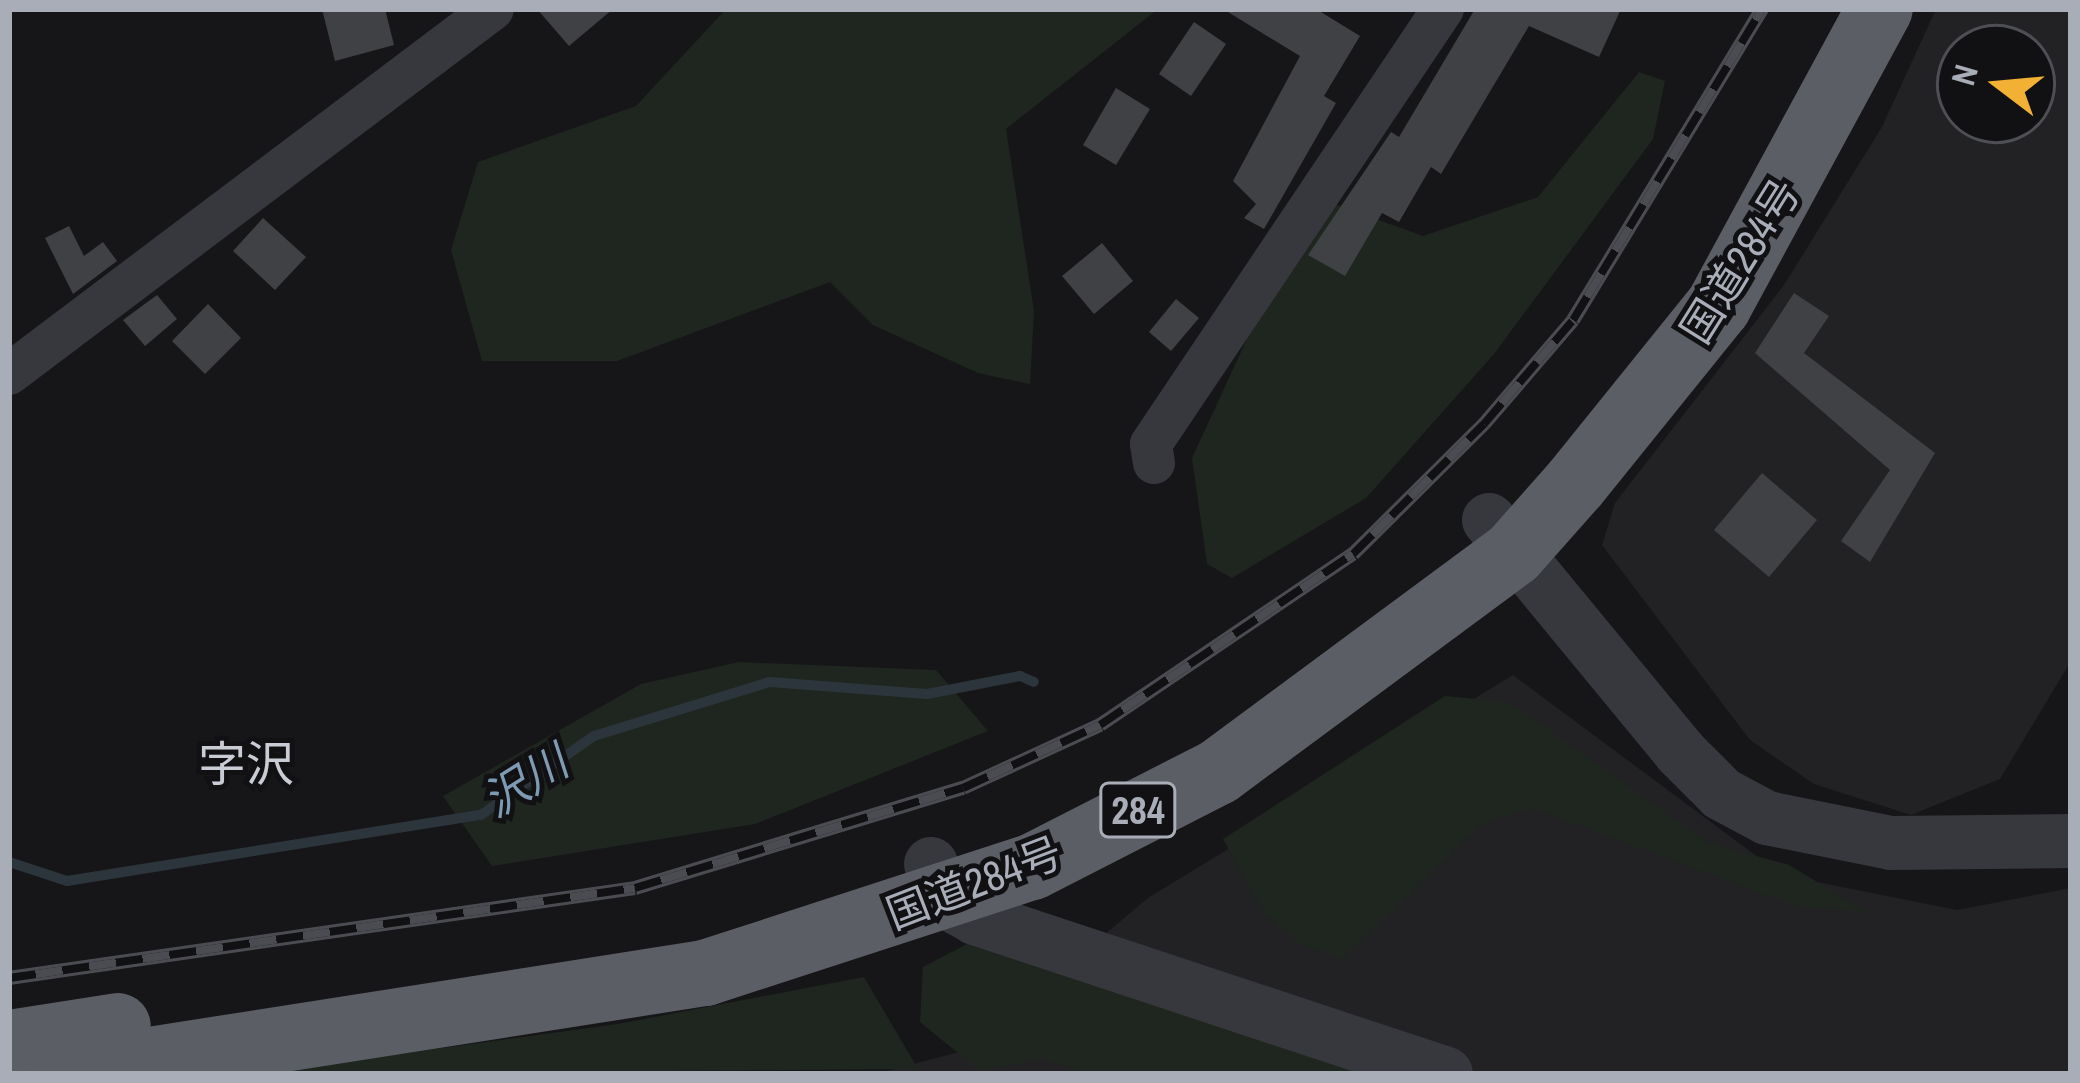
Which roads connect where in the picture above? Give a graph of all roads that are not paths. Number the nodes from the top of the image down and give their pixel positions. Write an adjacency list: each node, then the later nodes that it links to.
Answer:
1 (493, 9): 5 (street)
2 (1443, 9): 6 (street)
3 (1836, 9): 7 (highway, 国道284号 / 284)
4 (1880, 9): 7 (highway, 国道284号 / 284)
5 (9, 374)
6 (1154, 463)
7 (1501, 537): 8 (street); 9 (highway, 国道284号 / 284)
8 (2071, 841)
9 (937, 882): 10 (highway, 国道284号 / 284); 11 (highway, 国道284号 / 284); 12 (street)
10 (9, 1043)
11 (61, 1074)
12 (1446, 1074)

